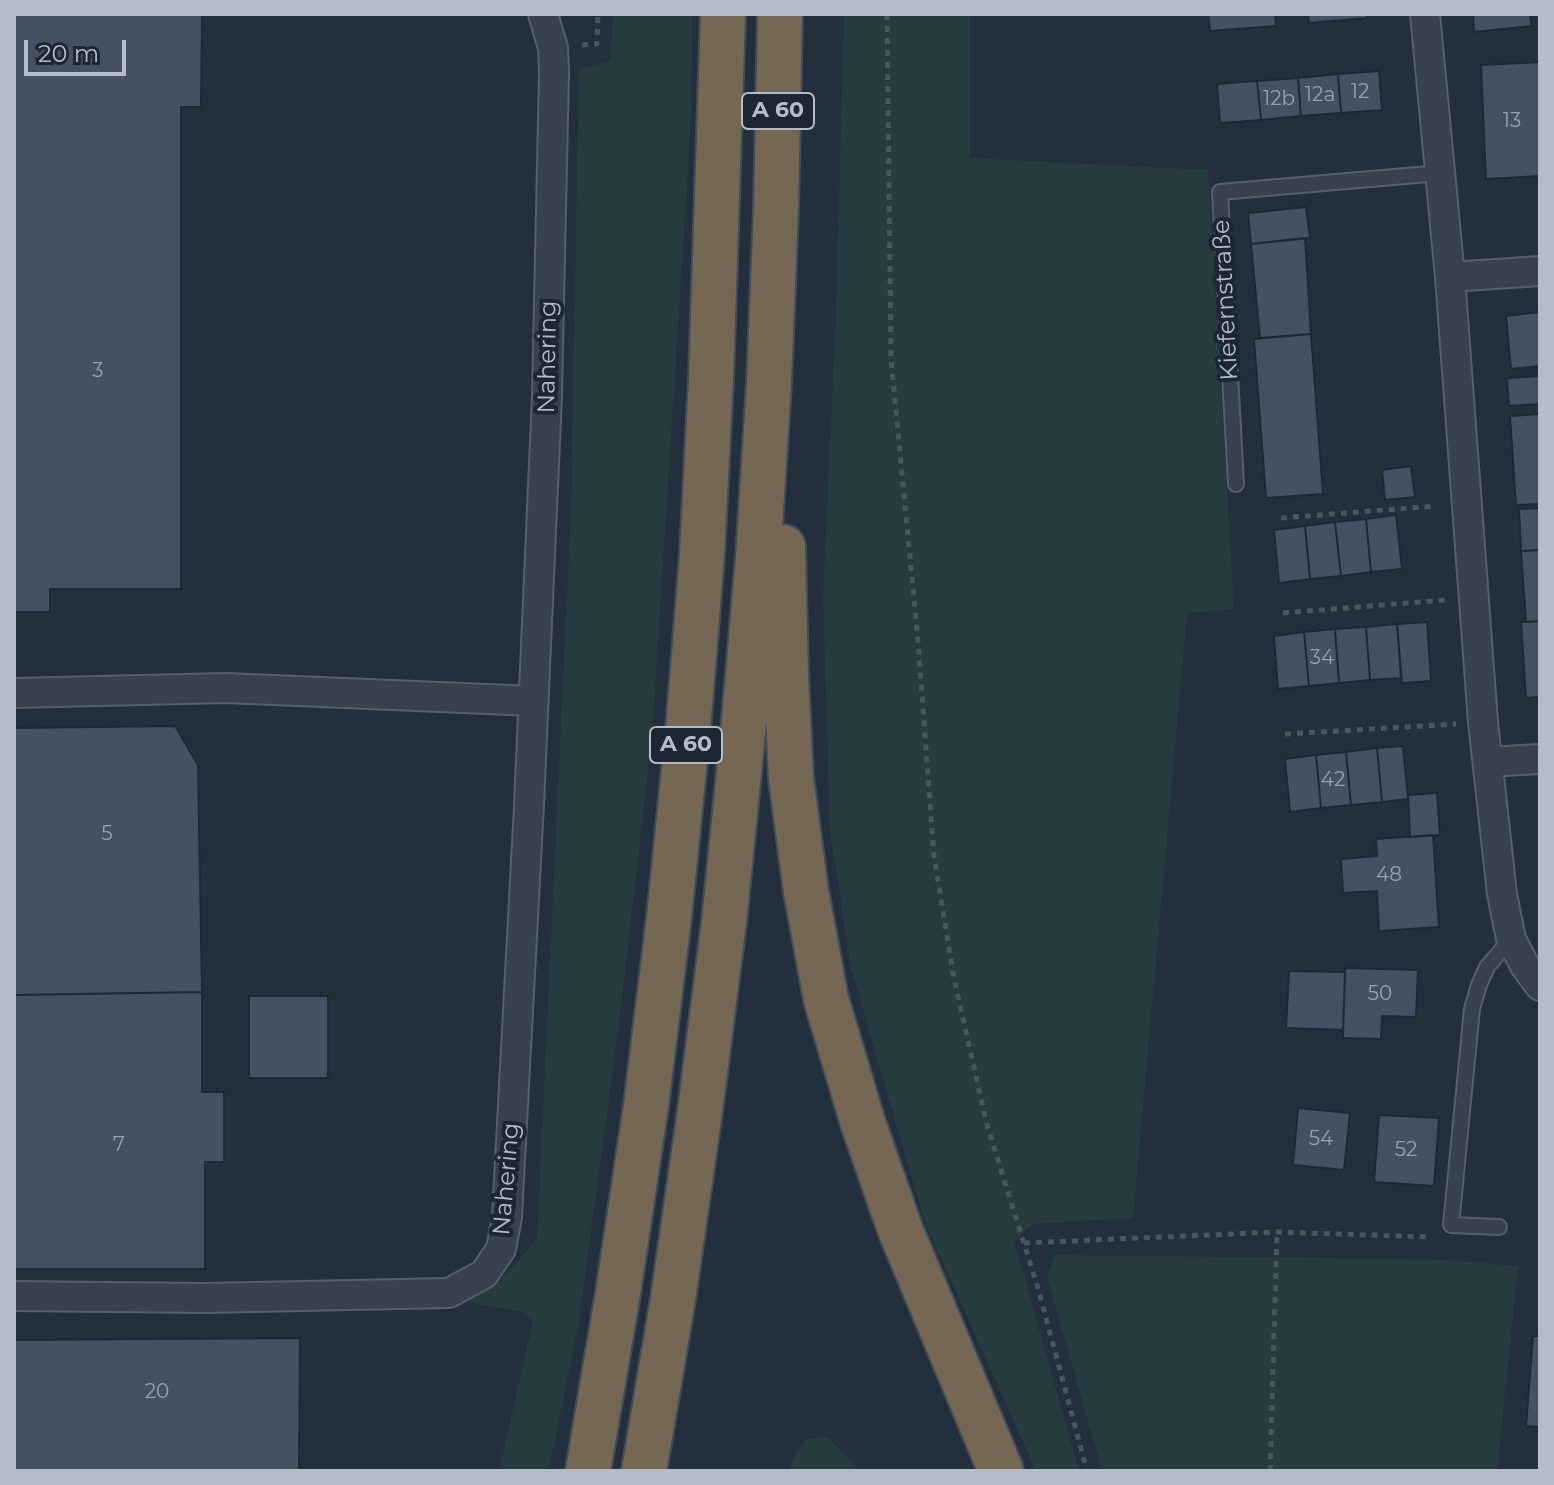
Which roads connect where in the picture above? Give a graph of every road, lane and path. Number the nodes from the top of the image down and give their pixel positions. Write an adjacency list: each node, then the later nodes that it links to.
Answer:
1 (543, 14): 16 (street, Nahering)
2 (723, 14): 28 (highway, A 60)
3 (780, 14): 7 (highway, A 60)
4 (887, 14): 26 (path)
5 (1425, 14): 6 (street)
6 (1440, 173): 9 (street); 10 (lane, Kiefernstraße)
7 (776, 209): 29 (highway, A 60); 30 (highway)
8 (1540, 271): 9 (street)
9 (1450, 277): 11 (street)
10 (1236, 484)
11 (1467, 504): 12 (path); 13 (street)
12 (1281, 518)
13 (1474, 598): 14 (path); 17 (street)
14 (1283, 613)
15 (14, 693): 16 (street)
16 (534, 701): 27 (street, Nahering)
17 (1483, 722): 18 (path); 20 (street)
18 (1285, 734)
19 (1540, 759): 20 (street)
20 (1488, 762): 21 (street)
21 (1511, 939): 22 (street); 23 (lane)
22 (1540, 986)
23 (1451, 1225): 24 (lane); 25 (path)
24 (1499, 1227)
25 (1277, 1232): 26 (path); 32 (path)
26 (1024, 1243): 31 (path)
27 (14, 1296)
28 (588, 1471)
29 (644, 1471)
30 (1001, 1471)
31 (1087, 1471)
32 (1270, 1471)

